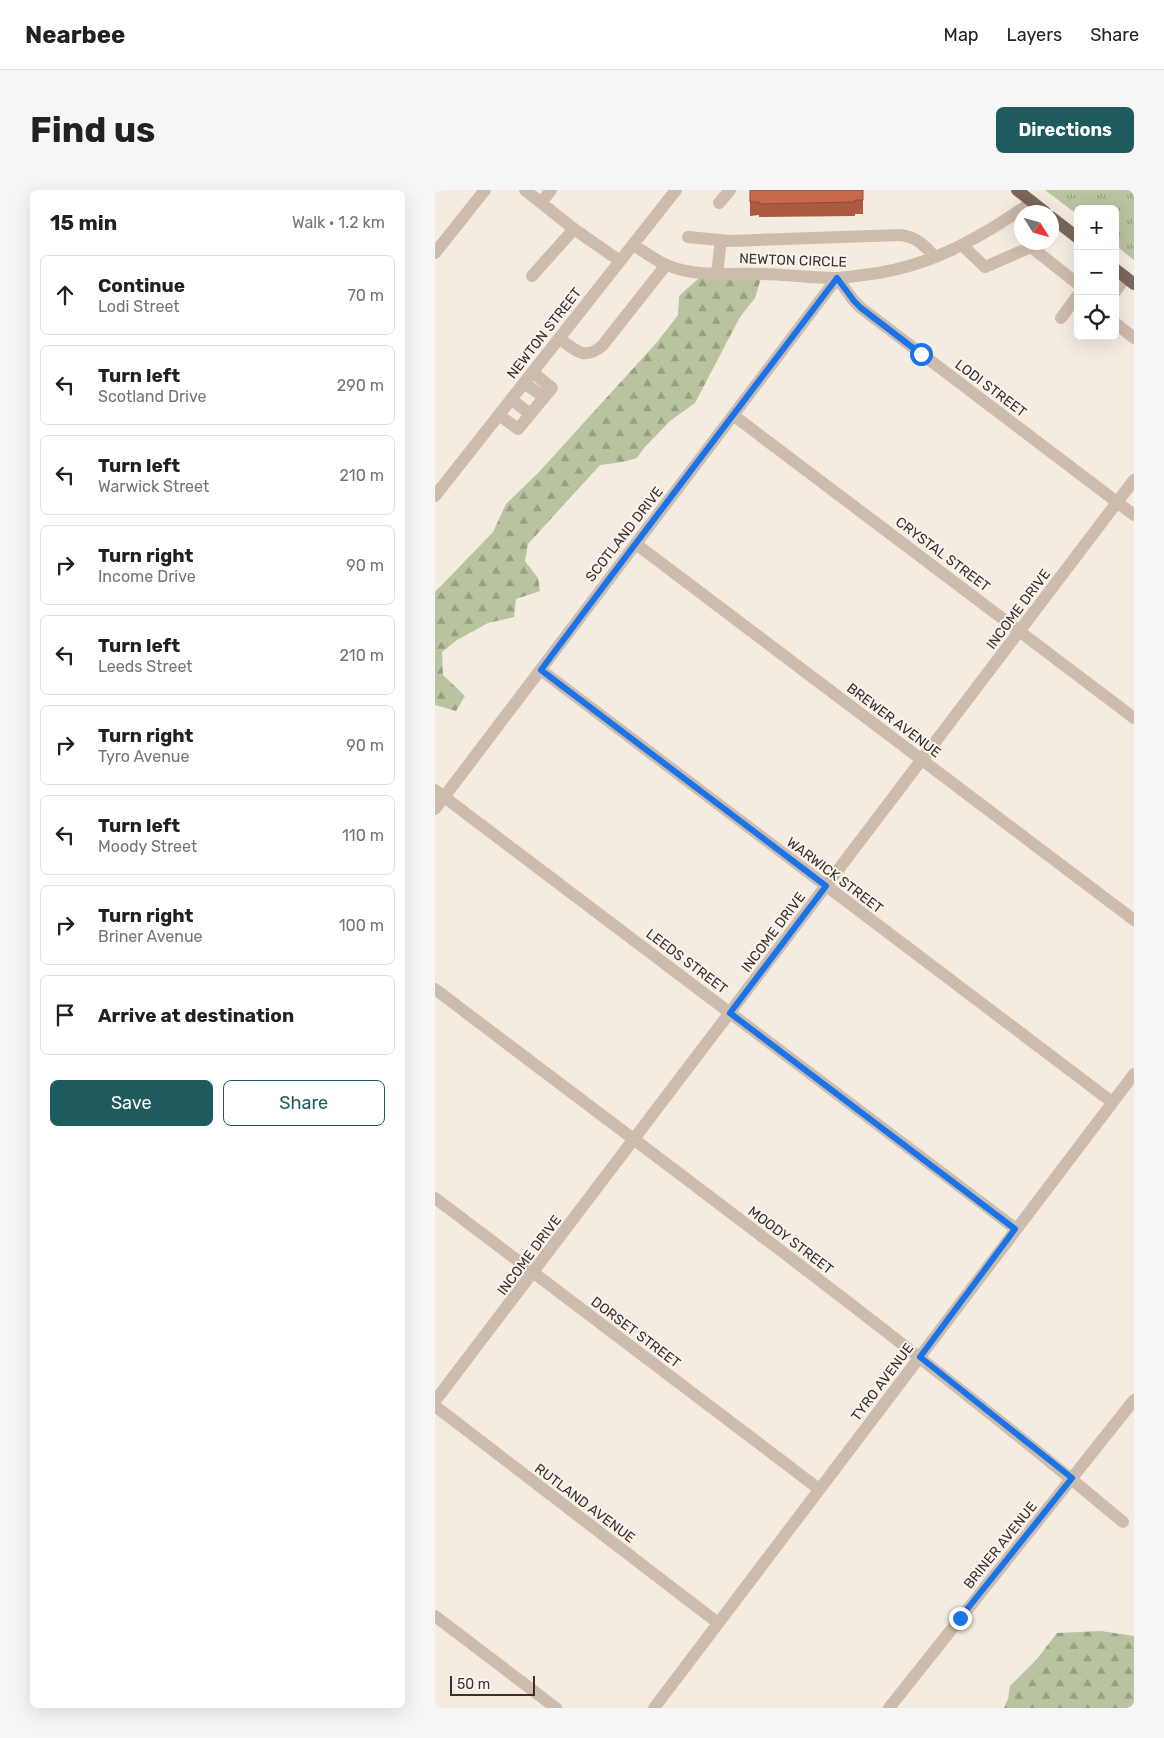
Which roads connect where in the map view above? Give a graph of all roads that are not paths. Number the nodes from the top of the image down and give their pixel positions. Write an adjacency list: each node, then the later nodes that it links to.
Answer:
1 (485, 190): 18 (street)
2 (525, 190): 7 (street)
3 (551, 190): 7 (street)
4 (676, 190): 16 (street, NEWTON STREET)
5 (730, 190): 9 (street)
6 (1017, 190): 8 (main road)
7 (541, 202): 12 (street)
8 (1032, 202): 10 (main road); 17 (street, NEWTON CIRCLE)
9 (719, 203)
10 (1036, 205)
11 (1059, 223): 13 (main road)
12 (574, 229): 20 (street); 24 (street)
13 (1074, 235)
14 (688, 237): 15 (street)
15 (721, 240): 19 (street); 23 (street)
16 (633, 244): 20 (street, NEWTON STREET); 21 (street, NEWTON CIRCLE)
17 (963, 246): 19 (street, NEWTON CIRCLE); 26 (street)
18 (435, 254)
19 (935, 257): 25 (street, NEWTON CIRCLE)
20 (620, 261): 32 (street, NEWTON STREET)
21 (666, 265): 23 (street, NEWTON CIRCLE); 32 (street)
22 (1119, 272): 27 (main road)
23 (717, 273): 25 (street, NEWTON CIRCLE)
24 (532, 276)
25 (837, 278): 40 (street, SCOTLAND DRIVE); 43 (street, LODI STREET)
26 (1074, 281)
27 (1130, 281): 28 (street)
28 (1119, 289)
29 (1074, 300): 30 (street)
30 (1061, 318)
31 (1119, 326): 33 (street)
32 (559, 338): 34 (street, NEWTON STREET)
33 (1134, 338)
34 (532, 372): 35 (street, NEWTON STREET); 36 (street)
35 (524, 382): 36 (street); 37 (street, NEWTON STREET)
36 (544, 397): 38 (street)
37 (511, 399): 38 (street); 39 (street, NEWTON STREET)
38 (530, 414): 39 (street)
39 (499, 415): 42 (street, NEWTON STREET)
40 (733, 415): 45 (street, SCOTLAND DRIVE); 46 (street, CRYSTAL STREET)
41 (1134, 480): 43 (street, INCOME DRIVE)
42 (435, 496)
43 (1117, 502): 44 (street, LODI STREET); 46 (street, INCOME DRIVE)
44 (1134, 515)
45 (636, 544): 47 (street, SCOTLAND DRIVE); 49 (street, BREWER AVENUE)
46 (1020, 630): 48 (street, CRYSTAL STREET); 49 (street, INCOME DRIVE)
47 (541, 670): 50 (street, SCOTLAND DRIVE); 52 (street, WARWICK STREET)
48 (1134, 718)
49 (923, 759): 52 (street, INCOME DRIVE); 53 (street, BREWER AVENUE)
50 (439, 794): 51 (street, SCOTLAND DRIVE); 55 (street, LEEDS STREET)
51 (435, 809)
52 (826, 886): 55 (street, INCOME DRIVE); 57 (street, WARWICK STREET)
53 (1134, 920)
54 (435, 989): 58 (street, MOODY STREET)
55 (730, 1013): 58 (street, INCOME DRIVE); 60 (street, LEEDS STREET)
56 (1134, 1074): 57 (street, TYRO AVENUE)
57 (1112, 1102): 60 (street, TYRO AVENUE)
58 (634, 1139): 61 (street, INCOME DRIVE); 62 (street, MOODY STREET)
59 (435, 1198): 61 (street, DORSET STREET)
60 (1015, 1229): 62 (street, TYRO AVENUE)
61 (533, 1273): 64 (street, INCOME DRIVE); 67 (street, DORSET STREET)
62 (920, 1357): 66 (street, MOODY STREET); 67 (street, TYRO AVENUE)
63 (1134, 1400): 66 (street, BRINER AVENUE)
64 (435, 1401)
65 (435, 1406): 70 (street, RUTLAND AVENUE)
66 (1072, 1478): 68 (street, MOODY STREET); 73 (street, BRINER AVENUE)
67 (819, 1488): 70 (street, TYRO AVENUE)
68 (1123, 1522)
69 (435, 1616): 71 (street)
70 (718, 1623): 72 (street, TYRO AVENUE)
71 (556, 1708)
72 (654, 1708)
73 (889, 1708)

